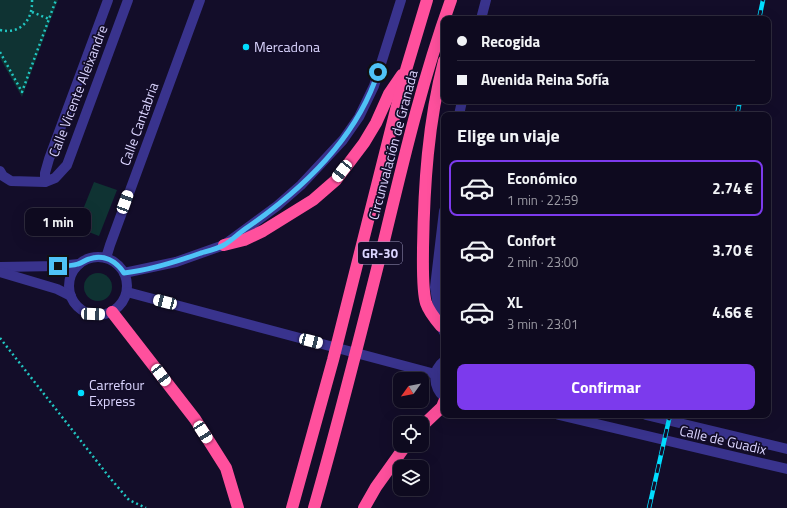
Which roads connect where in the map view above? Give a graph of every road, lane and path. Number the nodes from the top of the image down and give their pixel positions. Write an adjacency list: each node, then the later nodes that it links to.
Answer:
1 (32, 0): 10 (path)
2 (56, 0): 14 (path)
3 (108, 0): 21 (street, Calle Vicente Aleixandre)
4 (128, 0): 21 (street, Calle Vicente Aleixandre)
5 (200, 0): 24 (street, Calle Cantabria)
6 (401, 0): 23 (street)
7 (427, 0): 18 (highway, Circunvalación de Granada / GR-30)
8 (451, 0): 11 (highway, Circunvalación de Granada / GR-30); 12 (highway)
9 (486, 0): 13 (street)
10 (32, 12): 14 (path); 15 (path)
11 (446, 16)
12 (454, 16)
13 (483, 16)
14 (49, 19): 17 (path)
15 (0, 30)
16 (441, 31): 48 (highway, Circunvalación de Granada / GR-30)
17 (0, 52)
18 (406, 70): 23 (highway); 47 (highway, Circunvalación de Granada / GR-30)
19 (441, 74): 33 (highway)
20 (0, 171): 21 (street)
21 (45, 182)
22 (441, 236): 32 (street)
23 (224, 245): 28 (street)
24 (106, 258): 25 (street); 28 (street)
25 (79, 264): 26 (street); 30 (street)
26 (0, 267)
27 (0, 272): 30 (street)
28 (124, 273): 29 (street)
29 (127, 292): 31 (street); 36 (street)
30 (72, 296): 31 (street)
31 (112, 312): 46 (highway)
32 (441, 323)
33 (441, 328)
34 (0, 338): 45 (path)
35 (441, 364): 36 (street)
36 (435, 374): 37 (street)
37 (441, 393)
38 (441, 408): 41 (highway)
39 (571, 418): 44 (street, Calle de Guadix)
40 (658, 418): 42 (street, Calle de Guadix)
41 (429, 419)
42 (787, 449)
43 (401, 452): 49 (highway)
44 (787, 470)
45 (146, 508)
46 (238, 508)
47 (292, 508)
48 (314, 508)
49 (364, 508)

